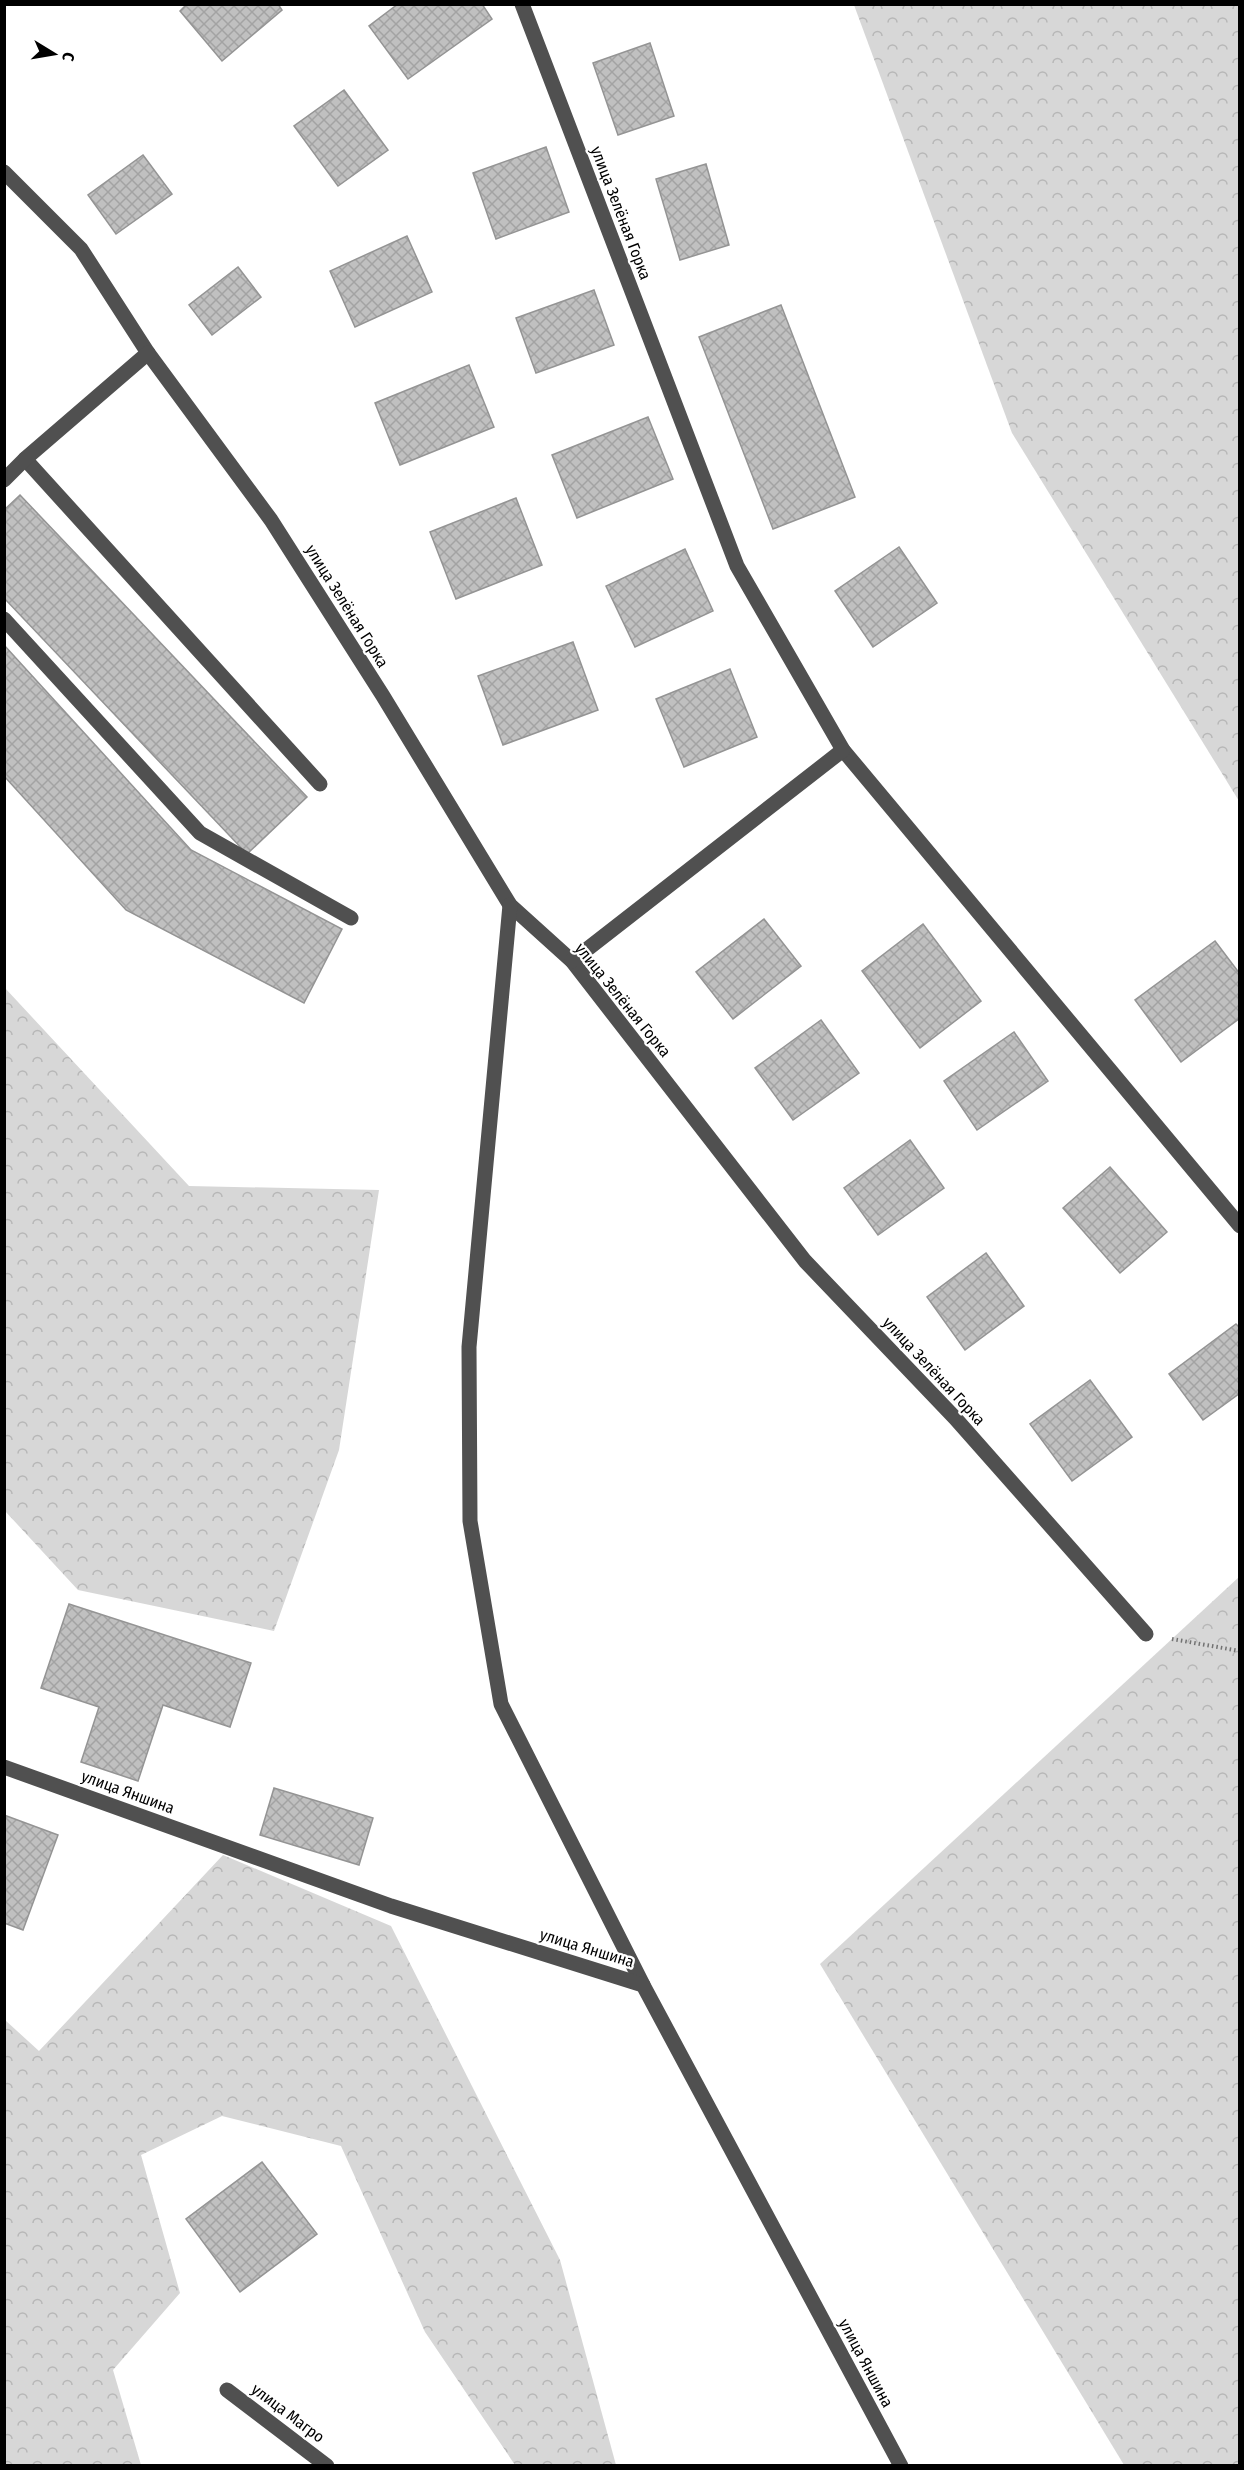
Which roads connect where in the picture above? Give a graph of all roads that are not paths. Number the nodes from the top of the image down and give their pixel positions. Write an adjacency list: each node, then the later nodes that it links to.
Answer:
1 (522, 4): 7 (street, улица Зелёная Горка)
2 (4, 172): 3 (street, улица Зелёная Горка)
3 (148, 353): 4 (street); 9 (street, улица Зелёная Горка)
4 (25, 459): 5 (street); 8 (street)
5 (4, 480)
6 (4, 619): 10 (street)
7 (843, 750): 11 (street); 12 (street, улица Зелёная Горка)
8 (320, 784)
9 (510, 905): 11 (street, улица Зелёная Горка); 15 (street)
10 (351, 918)
11 (572, 961): 13 (street, улица Зелёная Горка)
12 (1239, 1226)
13 (1146, 1634)
14 (4, 1767): 15 (street, улица Яншина)
15 (643, 1984): 18 (street, улица Яншина)
16 (227, 2390): 17 (street, улица Магро)
17 (327, 2466)
18 (901, 2466)

